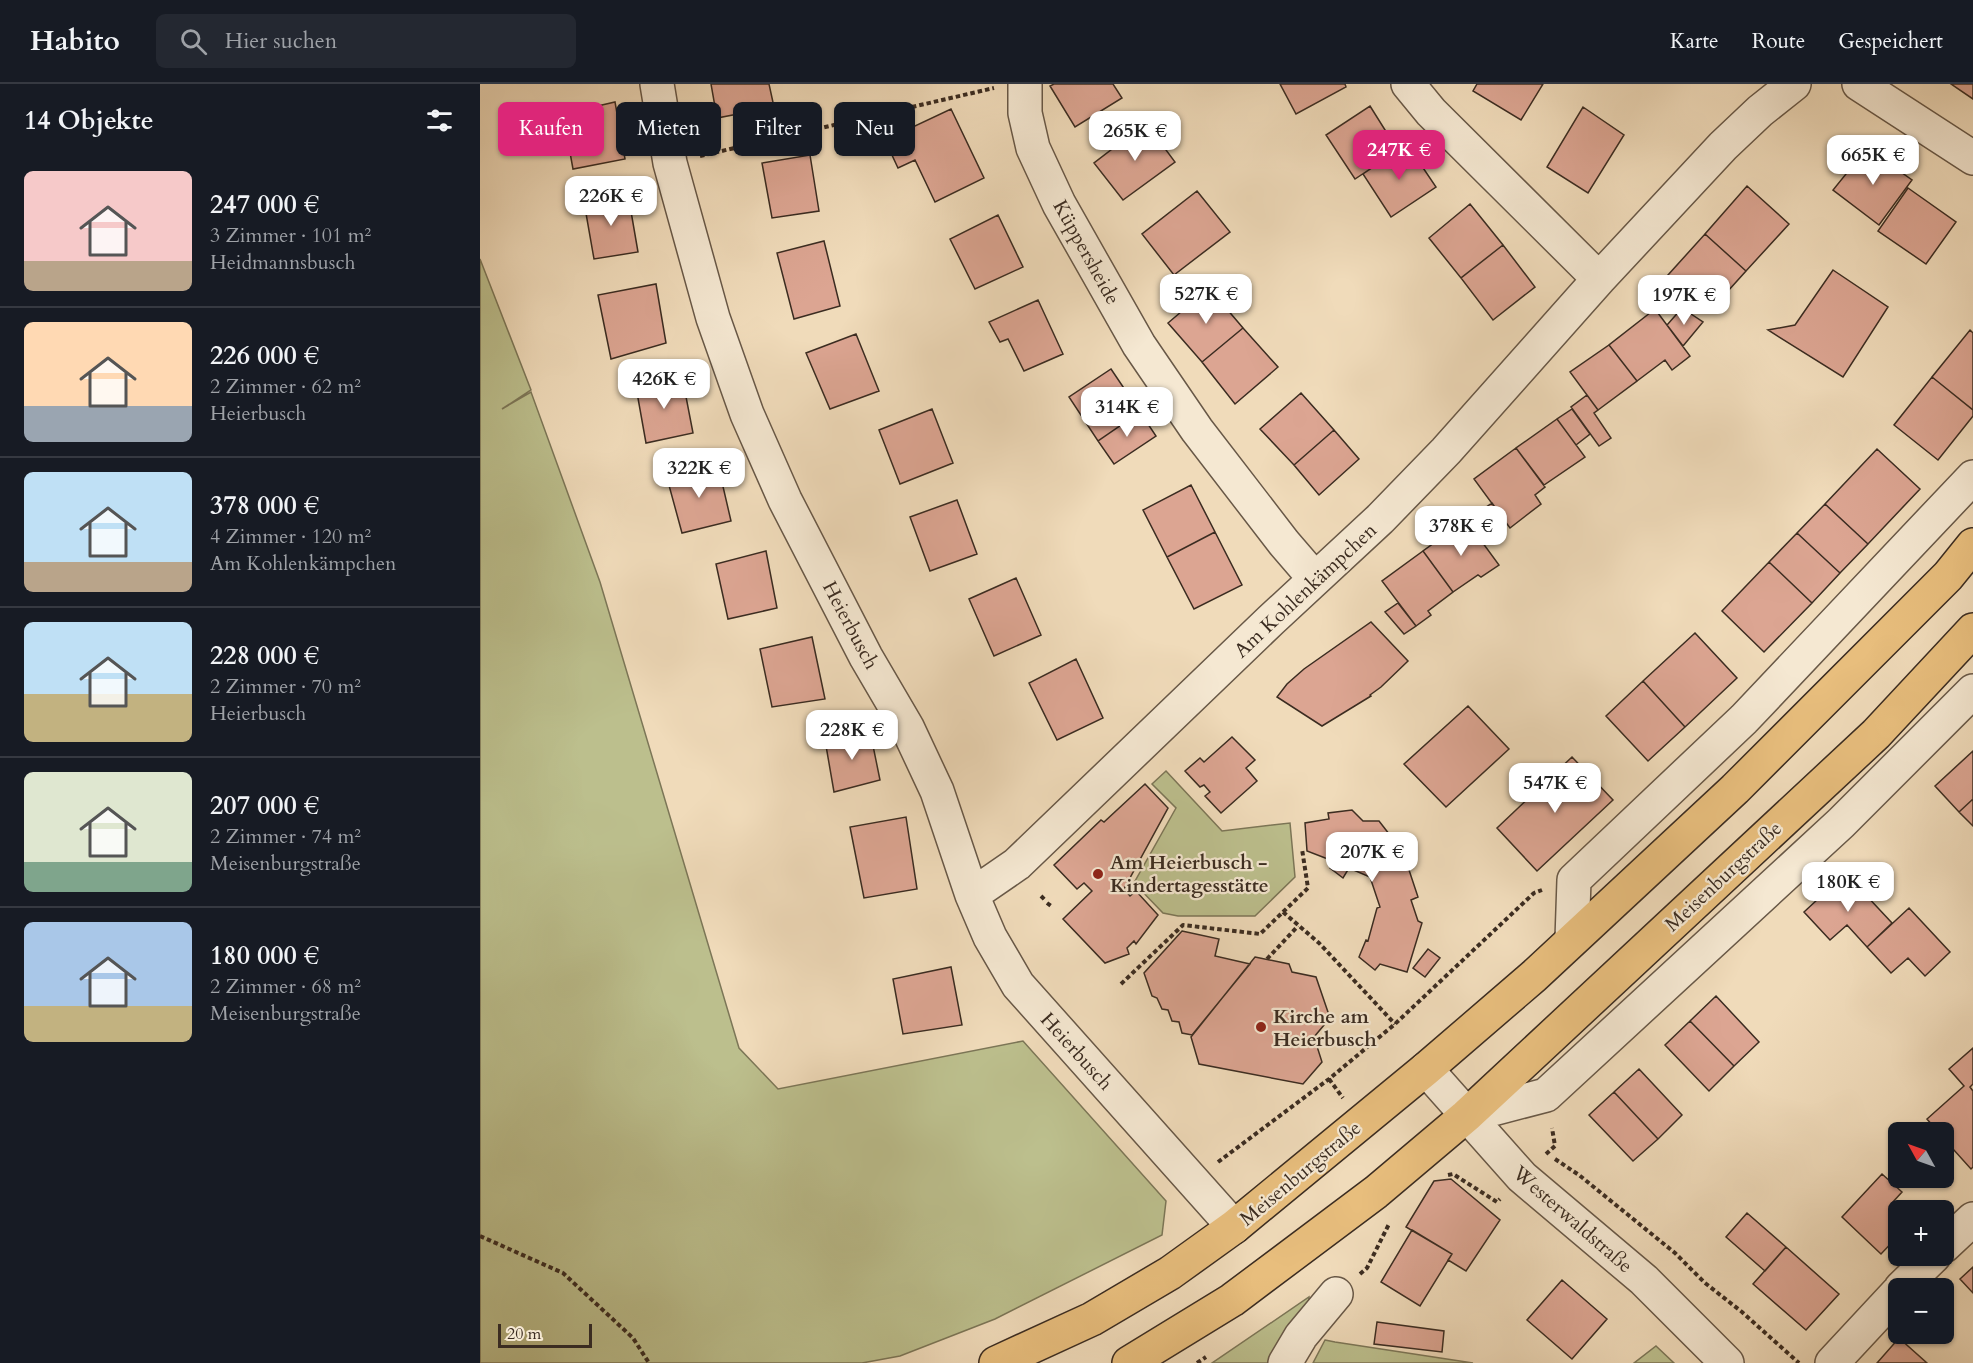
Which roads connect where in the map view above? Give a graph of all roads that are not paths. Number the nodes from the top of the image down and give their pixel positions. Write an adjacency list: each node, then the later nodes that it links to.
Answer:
1 (657, 84): 13 (street, Heierbusch)
2 (1408, 84): 7 (street)
3 (1794, 84): 7 (street, Am Kohlenkämpchen)
4 (1859, 84): 6 (street)
5 (1012, 85): 10 (street, Küppersheide)
6 (1973, 158)
7 (1599, 279): 10 (street, Am Kohlenkämpchen)
8 (1973, 477): 14 (street)
9 (1973, 545): 14 (main road, Meisenburgstraße)
10 (1315, 579): 13 (street, Am Kohlenkämpchen)
11 (1973, 630): 16 (main road, Meisenburgstraße)
12 (1973, 691): 16 (street, Meisenburgstraße)
13 (972, 895): 18 (street, Heierbusch)
14 (1572, 939): 15 (main road, Meisenburgstraße)
15 (1426, 1069): 16 (street, Westerwaldstraße); 18 (main road, Meisenburgstraße)
16 (1466, 1116): 25 (main road, Meisenburgstraße); 27 (street, Westerwaldstraße)
17 (1973, 1219): 19 (street)
18 (1234, 1227): 24 (main road, Meisenburgstraße)
19 (1954, 1237)
20 (1924, 1266): 21 (street)
21 (1911, 1278)
22 (1336, 1294): 26 (street)
23 (1888, 1302): 28 (street)
24 (996, 1363)
25 (1129, 1363)
26 (1285, 1363)
27 (1727, 1363)
28 (1832, 1363)

